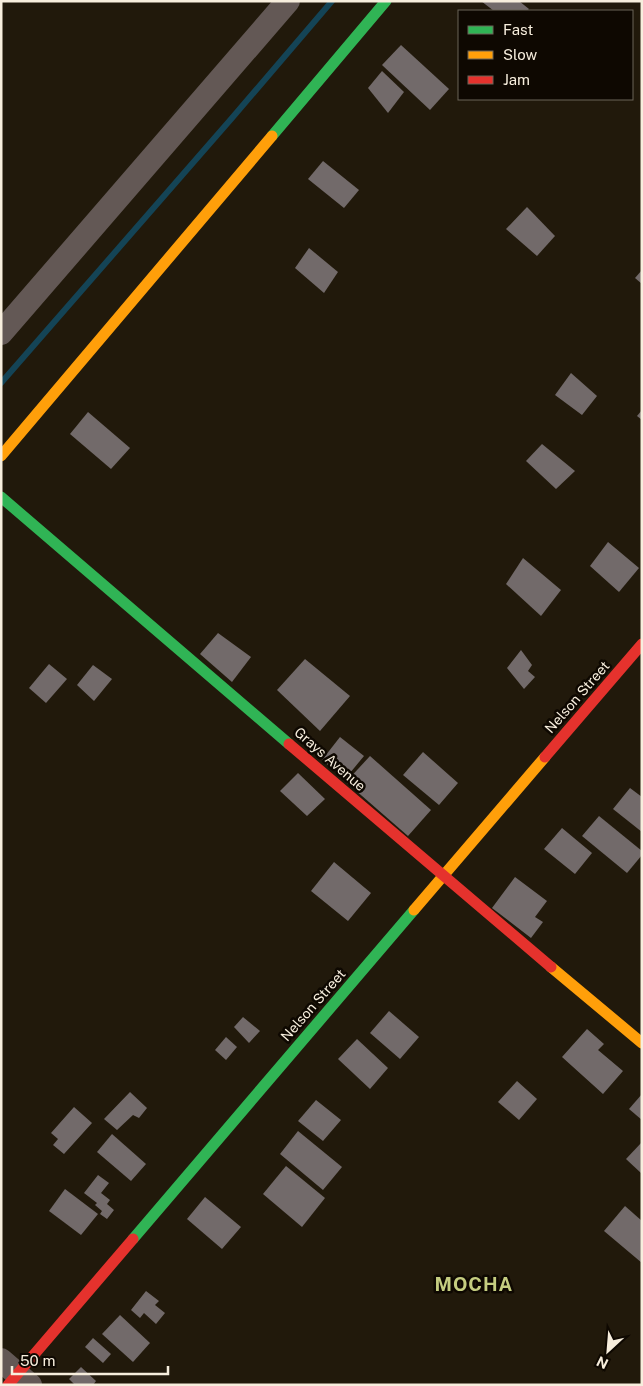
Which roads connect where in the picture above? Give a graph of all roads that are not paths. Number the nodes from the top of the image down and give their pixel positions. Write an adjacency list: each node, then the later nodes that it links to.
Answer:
1 (288, 1): 3 (street)
2 (386, 1): 4 (street)
3 (1, 333)
4 (1, 456)
5 (1, 497): 7 (street, Grays Avenue)
6 (642, 644): 7 (street, Nelson Street)
7 (443, 876): 8 (street, Grays Avenue); 9 (street, Nelson Street)
8 (642, 1043)
9 (14, 1376)

